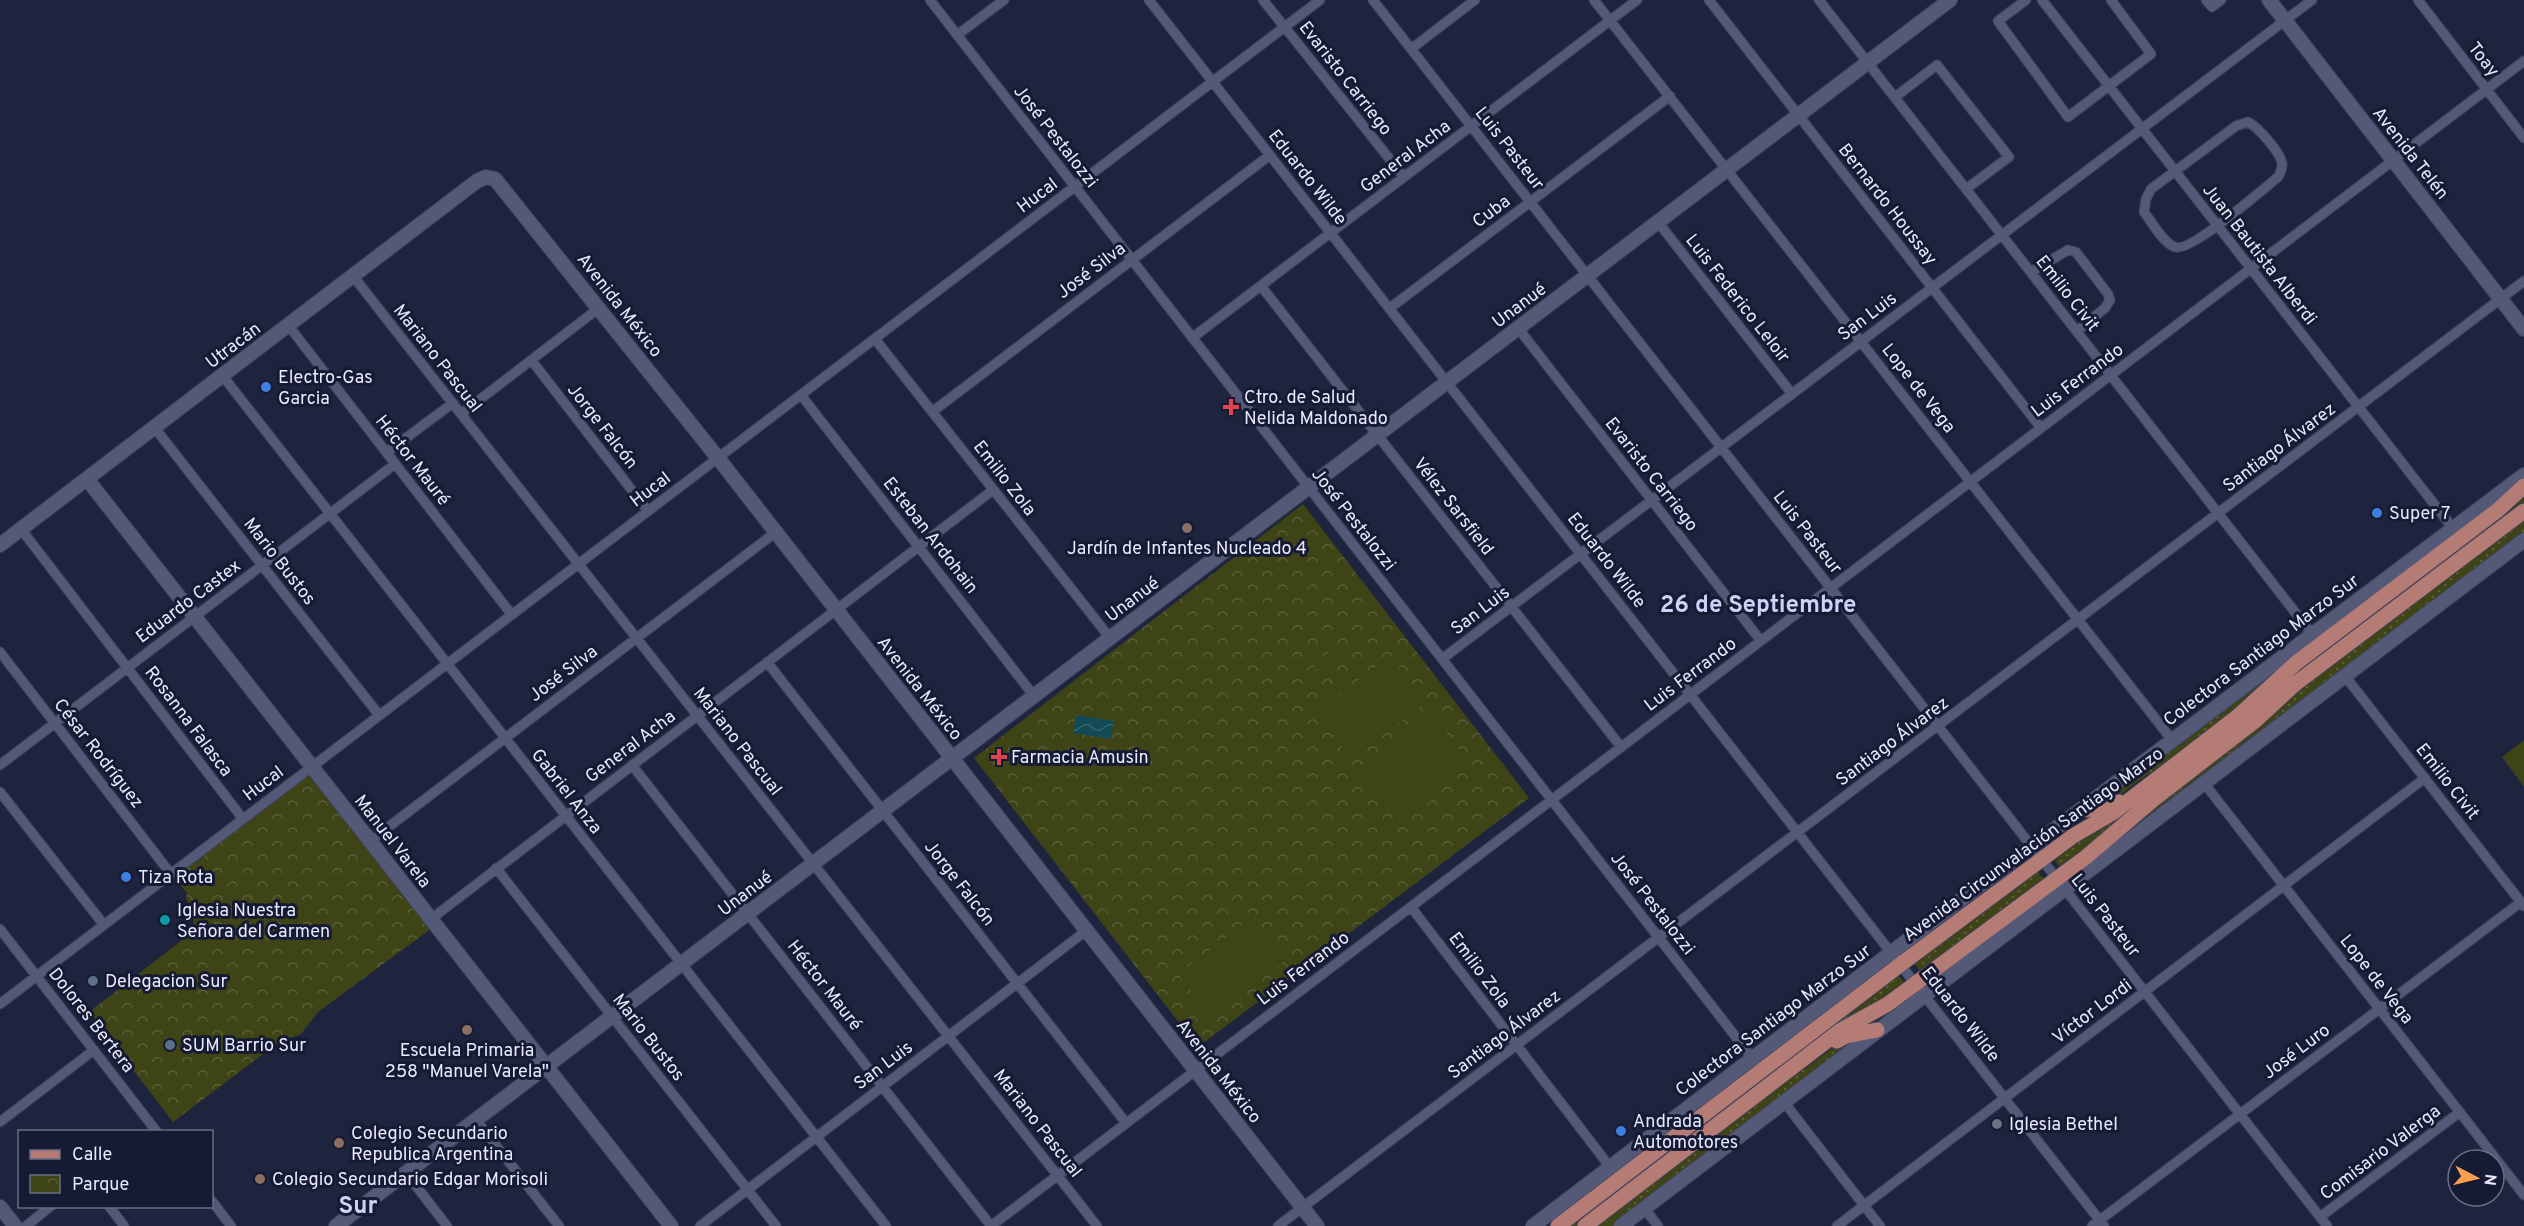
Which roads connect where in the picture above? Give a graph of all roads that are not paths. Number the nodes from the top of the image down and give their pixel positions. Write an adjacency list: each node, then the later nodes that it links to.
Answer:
1 (930, 0): 24 (street, José Pestalozzi)
2 (1004, 0): 24 (street)
3 (1149, 0): 28 (street, Eduardo Wilde)
4 (1263, 0): 23 (street, Evaristo Carriego)
5 (1320, 0): 23 (street, Hucal)
6 (1373, 0): 25 (street, Luis Pasteur)
7 (1475, 0): 25 (street)
8 (1594, 0): 21 (street, Lope de Vega)
9 (1637, 0): 21 (street, General Acha)
10 (1709, 0): 33 (street, Bernardo Houssay)
11 (1819, 0): 27 (street, Emilio Civit)
12 (1950, 0): 27 (street, Unanué)
13 (2026, 0): 29 (street)
14 (2042, 0): 29 (street, Juan Bautista Alberdi)
15 (2111, 0): 29 (street)
16 (2206, 0): 17 (street)
17 (2221, 0)
18 (2269, 0): 22 (street, Avenida Telén)
19 (2312, 0): 22 (street, San Luis)
20 (2418, 0): 30 (street, Toay)
21 (1610, 20): 31 (street, Lope de Vega); 34 (street, General Acha)
22 (2285, 21): 35 (street, San Luis); 38 (street, Avenida Telén)
23 (1284, 27): 28 (street, Hucal); 42 (street, Evaristo Carriego)
24 (957, 35): 43 (street, José Pestalozzi)
25 (1411, 49): 34 (street, Luis Pasteur)
26 (2524, 61): 30 (street, Luis Ferrando)
27 (1867, 62): 32 (street, Emilio Civit); 33 (street, Unanué)
28 (1213, 82): 37 (street, Eduardo Wilde); 43 (street, Hucal)
29 (2109, 86): 35 (street, Juan Bautista Alberdi)
30 (2487, 89): 36 (street, Toay); 38 (street, Luis Ferrando)
31 (1670, 96): 39 (street, Lope de Vega); 45 (street, Cuba)
32 (1895, 98): 44 (street, Emilio Civit); 44 (street)
33 (1798, 115): 39 (street, Unanué); 57 (street, Bernardo Houssay)
34 (1471, 126): 42 (street, General Acha); 45 (street, Luis Pasteur)
35 (2142, 129): 40 (street, Juan Bautista Alberdi); 49 (street, San Luis)
36 (2524, 138)
37 (1270, 155): 48 (street, Eduardo Wilde); 50 (street, José Silva)
38 (2393, 160): 51 (street, Luis Ferrando); 58 (street, Avenida Telén)
39 (1727, 169): 46 (street, Unanué); 67 (street, Lope de Vega)
40 (2175, 171): 47 (street, Juan Bautista Alberdi); 47 (street); 47 (street)
41 (489, 177): 54 (street, Utracán); 59 (street, Avenida México)
42 (1404, 177): 48 (street, General Acha)
43 (1075, 187): 50 (street, José Pestalozzi); 66 (street, Hucal)
44 (1966, 189): 49 (street, Emilio Civit)
45 (1530, 202): 53 (street, Luis Pasteur); 60 (street, Cuba)
46 (1658, 222): 53 (street, Unanué); 72 (street, Luis Federico Leloir)
47 (2218, 226): 51 (street, Juan Bautista Alberdi)
48 (1331, 233): 56 (street, General Acha); 60 (street, Eduardo Wilde)
49 (2002, 235): 52 (street, Emilio Civit); 57 (street, San Luis)
50 (1132, 260): 65 (street, José Pestalozzi); 76 (street, José Silva)
51 (2251, 268): 70 (street, Luis Ferrando); 75 (street, Juan Bautista Alberdi)
52 (2031, 272): 64 (street, Emilio Civit); 64 (street)
53 (1587, 275): 62 (street, Unanué); 81 (street, Luis Pasteur)
54 (353, 276): 61 (street, Utracán); 74 (street, Mariano Pascual)
55 (2524, 281): 58 (street, Santiago Álvarez)
56 (1261, 286): 65 (street, General Acha); 80 (street, Vélez Sarsfield)
57 (1932, 288): 67 (street, San Luis); 79 (street, Bernardo Houssay)
58 (2501, 298): 63 (street, Avenida Telén); 75 (street, Santiago Álvarez)
59 (599, 308): 68 (street); 83 (street, Avenida México)
60 (1390, 308): 71 (street, Eduardo Wilde)
61 (288, 325): 69 (street, Utracán); 82 (street, Héctor Mauré)
62 (1518, 328): 71 (street, Unanué); 91 (street, Evaristo Carriego)
63 (2524, 329)
64 (2077, 331): 70 (street, Emilio Civit)
65 (1192, 338): 89 (street, José Pestalozzi)
66 (875, 339): 73 (street, Hucal); 76 (street, Emilio Zola)
67 (1861, 342): 72 (street, San Luis); 87 (street, Lope de Vega)
68 (532, 361): 77 (street); 92 (street, Jorge Falcón)
69 (222, 375): 78 (street, Utracán); 95 (street, Gabriel Anza)
70 (2111, 375): 79 (street, Luis Ferrando); 94 (street, Emilio Civit)
71 (1447, 382): 80 (street, Unanué); 102 (street, Eduardo Wilde)
72 (1792, 394): 81 (street, San Luis)
73 (801, 395): 83 (street, Hucal); 101 (street, Esteban Ardohain)
74 (453, 403): 77 (street, Mariano Pascual); 82 (street)
75 (2358, 407): 94 (street, Santiago Álvarez); 96 (street, Juan Bautista Alberdi)
76 (932, 412): 90 (street, Emilio Zola)
77 (461, 414): 103 (street, Mariano Pascual)
78 (154, 427): 86 (street, Utracán); 104 (street, Mario Bustos)
79 (2041, 428): 87 (street, Luis Ferrando)
80 (1378, 435): 89 (street, Unanué); 106 (street, Vélez Sarsfield)
81 (1721, 447): 91 (street, San Luis); 105 (street, Luis Pasteur)
82 (387, 452): 84 (street, Héctor Mauré)
83 (718, 458): 92 (street, Hucal); 98 (street, Avenida México)
84 (395, 464): 95 (street, Eduardo Castex); 108 (street, Héctor Mauré)
85 (2524, 475): 96 (street, Colectora Santiago Marzo Sur)
86 (87, 479): 97 (street, Utracán); 109 (street, Manuel Varela)
87 (1971, 482): 105 (street, Luis Ferrando); 110 (street, Lope de Vega)
88 (2524, 486): 131 (main road, Avenida Circunvalación Santiago Marzo)
89 (1308, 487): 113 (street, Unanué); 116 (street, José Pestalozzi)
90 (993, 490): 101 (street, General Acha); 113 (street, Emilio Zola)
91 (1652, 500): 102 (street, San Luis); 114 (street, Evaristo Carriego)
92 (648, 511): 103 (street, Hucal)
93 (2524, 511): 150 (main road, Avenida Circunvalación Santiago Marzo)
94 (2219, 513): 110 (street, Santiago Álvarez); 111 (street, Emilio Civit)
95 (330, 514): 104 (street, Eduardo Castex); 118 (street, Gabriel Anza)
96 (2452, 527): 111 (street, Colectora Santiago Marzo Sur)
97 (21, 529): 100 (street, Utracán); 119 (street, Rosanna Falasca)
98 (776, 532): 107 (street, Avenida México); 112 (street, José Silva)
99 (2524, 540): 120 (street)
100 (0, 545)
101 (919, 547): 107 (street, General Acha); 122 (street, Esteban Ardohain)
102 (1581, 554): 106 (street, San Luis); 121 (street, Eduardo Wilde)
103 (579, 564): 108 (street, Hucal); 112 (street, Mariano Pascual)
104 (262, 565): 109 (street, Eduardo Castex); 123 (street, Mario Bustos)
105 (1831, 588): 114 (street, Luis Ferrando); 126 (street, Luis Pasteur)
106 (1511, 606): 116 (street, San Luis); 129 (street, Vélez Sarsfield)
107 (836, 610): 117 (street, General Acha); 130 (street, Avenida México)
108 (512, 615): 118 (street, Hucal)
109 (195, 617): 119 (street, Eduardo Castex); 134 (street, Manuel Varela)
110 (2078, 620): 126 (street, Santiago Álvarez); 128 (street, Lope de Vega)
111 (2312, 634): 128 (street, Colectora Santiago Marzo Sur)
112 (636, 638): 124 (street, Mariano Pascual); 127 (street, José Silva)
113 (1110, 638): 122 (street, Unanué)
114 (1761, 641): 121 (street, Luis Ferrando)
115 (0, 652): 125 (street, César Rodríguez)
116 (1442, 659): 138 (street, José Pestalozzi)
117 (767, 662): 124 (street, General Acha); 140 (street, Jorge Falcón)
118 (447, 664): 123 (street, Hucal); 127 (street, Gabriel Anza)
119 (128, 668): 125 (street, Eduardo Castex); 142 (street, Rosanna Falasca)
120 (2345, 676): 135 (street, Emilio Civit); 136 (street)
121 (1691, 694): 129 (street, Luis Ferrando); 143 (street, Eduardo Wilde)
122 (1034, 696): 130 (street, Unanué)
123 (380, 715): 134 (street, Hucal)
124 (697, 716): 133 (street, General Acha); 147 (street, Mariano Pascual)
125 (55, 723): 132 (street, Eduardo Castex); 149 (street, César Rodríguez)
126 (1938, 726): 143 (street, Santiago Álvarez); 145 (street, Luis Pasteur)
127 (505, 738): 141 (street, Gabriel Anza); 144 (street, José Silva)
128 (2172, 740): 139 (street, Colectora Santiago Marzo Sur)
129 (1621, 747): 138 (street, Luis Ferrando)
130 (952, 758): 140 (street, Unanué); 158 (street, Avenida México)
131 (2177, 764): 139 (main road); 146 (main road, Avenida Circunvalación Santiago Marzo)
132 (0, 765)
133 (632, 765): 141 (street, General Acha); 154 (street, Héctor Mauré)
134 (312, 767): 142 (street, Hucal); 144 (street, Manuel Varela)
135 (2425, 778): 151 (street, Víctor Lordi); 152 (street, Emilio Civit)
136 (2204, 783): 150 (street); 151 (street, Lope de Vega)
137 (0, 792): 156 (street)
138 (1552, 800): 153 (street, Luis Ferrando); 159 (street, José Pestalozzi)
139 (2081, 810): 145 (street, Colectora Santiago Marzo Sur)
140 (883, 811): 147 (street, Unanué); 163 (street, Jorge Falcón)
141 (566, 816): 148 (street, General Acha); 161 (street, Gabriel Anza)
142 (243, 819): 149 (street, Hucal)
143 (1798, 832): 159 (street, Santiago Álvarez); 160 (street, Eduardo Wilde)
144 (370, 841): 155 (street, Manuel Varela)
145 (2032, 847): 146 (street, Luis Pasteur); 160 (street, Colectora Santiago Marzo Sur)
146 (2042, 859): 150 (street, Luis Pasteur); 160 (main road, Avenida Circunvalación Santiago Marzo)
147 (813, 863): 154 (street, Unanué); 170 (street, Mariano Pascual)
148 (496, 868): 155 (street, General Acha); 168 (street, Mario Bustos)
149 (171, 874): 156 (street, Hucal)
150 (2061, 884): 164 (main road, Avenida Circunvalación Santiago Marzo); 165 (street, Luis Pasteur)
151 (2284, 886): 165 (street, Víctor Lordi); 167 (street, Lope de Vega)
152 (2522, 904): 167 (street, José Luro)
153 (1411, 907): 171 (street, Emilio Zola); 175 (street, Luis Ferrando)
154 (748, 913): 161 (street, Unanué); 176 (street, Héctor Mauré)
155 (431, 918): 174 (street, Manuel Varela)
156 (104, 925): 162 (street, Hucal)
157 (0, 929): 162 (street, Dolores Bertera)
158 (1087, 930): 163 (street, San Luis); 175 (street, Avenida México)
159 (1659, 938): 171 (street, Santiago Álvarez); 173 (street, José Pestalozzi)
160 (1896, 958): 164 (street, Eduardo Wilde); 173 (street, Colectora Santiago Marzo Sur); 217 (main road, Avenida Circunvalación Santiago Marzo)
161 (681, 964): 168 (street, Unanué); 186 (street, Gabriel Anza)
162 (36, 976): 166 (street, Hucal); 172 (street, Dolores Bertera)
163 (1017, 983): 170 (street, San Luis); 184 (street, Jorge Falcón)
164 (1920, 989): 169 (street); 177 (main road, Avenida Circunvalación Santiago Marzo); 178 (street, Eduardo Wilde)
165 (2145, 992): 178 (street, Víctor Lordi); 181 (street, Luis Pasteur)
166 (0, 1004)
167 (2379, 1009): 180 (street, Lope de Vega); 181 (street, José Luro)
168 (612, 1016): 174 (street, Unanué); 190 (street, Mario Bustos)
169 (1877, 1030): 177 (main road); 179 (street)
170 (948, 1036): 176 (street, San Luis); 189 (street, Mariano Pascual)
171 (1517, 1045): 187 (street, Emilio Zola); 197 (street, Santiago Álvarez)
172 (94, 1050): 183 (street); 185 (street, Dolores Bertera)
173 (1753, 1059): 187 (street, Colectora Santiago Marzo Sur)
174 (546, 1066): 182 (street, Unanué); 208 (street, Manuel Varela)
175 (1196, 1070): 184 (street, Luis Ferrando); 197 (street, Avenida México)
176 (883, 1086): 186 (street, San Luis); 212 (street, Héctor Mauré)
177 (1767, 1087): 218 (main road, Avenida Circunvalación Santiago Marzo)
178 (2005, 1098): 193 (street, Víctor Lordi); 200 (street, Eduardo Wilde)
179 (1784, 1102): 193 (street); 198 (street)
180 (2460, 1113): 191 (street, Lope de Vega); 199 (street, Comisario Valerga)
181 (2240, 1114): 199 (street, Luis Pasteur); 200 (street, José Luro)
182 (476, 1120): 188 (street, Unanué); 207 (street)
183 (0, 1122)
184 (1126, 1123): 189 (street, Luis Ferrando)
185 (154, 1130)
186 (816, 1137): 190 (street, San Luis); 211 (street, Gabriel Anza)
187 (1610, 1167): 216 (street, Colectora Santiago Marzo Sur)
188 (406, 1173): 201 (street, Unanué); 206 (street)
189 (1058, 1175): 212 (street, Luis Ferrando); 213 (street, Mariano Pascual)
190 (748, 1190): 209 (street, San Luis); 210 (street, Mario Bustos)
191 (2524, 1195)
192 (213, 1202): 205 (street)
193 (1864, 1205): 221 (street, Víctor Lordi); 222 (street)
194 (0, 1207): 202 (street)
195 (48, 1208): 203 (street)
196 (110, 1208): 204 (street)
197 (1303, 1208): 214 (street, Santiago Álvarez); 215 (street, Avenida México)
198 (1644, 1208): 219 (street); 220 (street)
199 (2320, 1217): 223 (street, Luis Pasteur)
200 (2098, 1224)
201 (338, 1225)
202 (15, 1226)
203 (26, 1226)
204 (124, 1226)
205 (231, 1226)
206 (447, 1226)
207 (559, 1226)
208 (671, 1226)
209 (700, 1226)
210 (776, 1226)
211 (886, 1226)
212 (991, 1226)
213 (1097, 1226)
214 (1278, 1226)
215 (1317, 1226)
216 (1533, 1226)
217 (1558, 1226)
218 (1585, 1226)
219 (1621, 1226)
220 (1658, 1226)
221 (1837, 1226)
222 (1880, 1226)
223 (2327, 1226)

